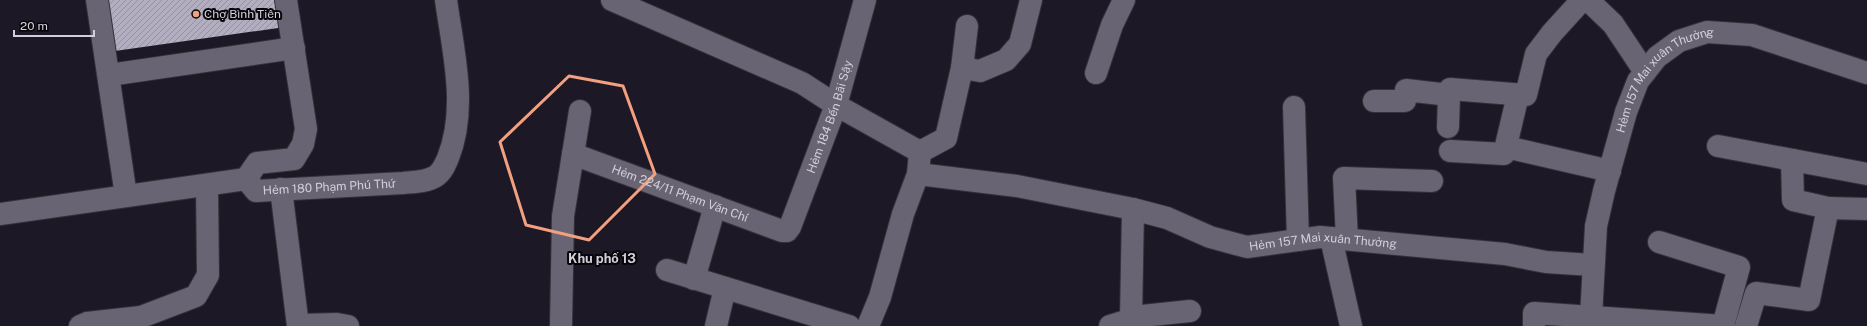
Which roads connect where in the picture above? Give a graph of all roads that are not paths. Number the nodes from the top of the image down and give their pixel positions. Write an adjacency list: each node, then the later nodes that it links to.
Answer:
1 (98, 0): 16 (street)
2 (286, 0): 11 (street)
3 (446, 0): 36 (street, Hẻm 180 Phạm Phú Thứ)
4 (612, 0): 20 (street)
5 (865, 0): 20 (street, Hẻm 184 Bến Bãi Sậy)
6 (1031, 0): 12 (street)
7 (1124, 0): 14 (street)
8 (1582, 0): 18 (street)
9 (1588, 0): 13 (street)
10 (967, 26): 12 (street)
11 (294, 48): 16 (street); 33 (street)
12 (962, 68): 27 (street)
13 (1645, 72): 15 (street, Hẻm 157 Mai xuân Thưởng); 30 (street, Hẻm 157 Mai xuân Thưởng)
14 (1096, 73)
15 (1867, 73)
16 (109, 75): 37 (street)
17 (1450, 86): 18 (street); 19 (street); 23 (street)
18 (1518, 95): 25 (street)
19 (1374, 101)
20 (836, 105): 27 (street); 43 (street, Hẻm 184 Bến Bãi Sậy)
21 (1294, 107): 45 (street)
22 (580, 111): 28 (street)
23 (1448, 127)
24 (1718, 146): 29 (street)
25 (1506, 147): 26 (street); 30 (street)
26 (1450, 151)
27 (920, 152): 31 (street)
28 (573, 154): 38 (street, Hẻm 224/11 Phạm Văn Chí); 59 (street)
29 (1792, 160): 32 (street); 39 (street)
30 (1610, 171): 47 (street, Hẻm 157 Mai xuân Thưởng)
31 (918, 174): 41 (street, Hẻm 157 Mai xuân Thưởng); 62 (street)
32 (1867, 174)
33 (246, 179): 35 (street, Hẻm 180 Phạm Phú Thứ); 36 (street, Hẻm 180 Phạm Phú Thứ)
34 (1432, 181): 44 (street)
35 (207, 185): 37 (street, Hẻm 180 Phạm Phú Thứ); 55 (street)
36 (281, 189): 57 (street)
37 (126, 196): 42 (street, Hẻm 180 Phạm Phú Thứ)
38 (715, 206): 43 (street, Hẻm 224/11 Phạm Văn Chí); 49 (street)
39 (1828, 208): 40 (street); 66 (street)
40 (1867, 208)
41 (1133, 209): 45 (street, Hẻm 157 Mai xuân Thưởng); 53 (street)
42 (0, 214)
43 (787, 231)
44 (1339, 238): 45 (street, Hẻm 157 Mai xuân Thưởng); 47 (street, Hẻm 157 Mai xuân Thưởng); 64 (street)
45 (1298, 240)
46 (1659, 242): 65 (street)
47 (1592, 265): 52 (street, Hẻm 157 Mai xuân Thưởng)
48 (667, 270): 49 (street)
49 (694, 278): 50 (street)
50 (725, 288): 60 (street); 61 (street)
51 (1190, 311): 53 (street)
52 (1591, 317): 54 (street); 65 (street)
53 (1131, 319): 63 (street)
54 (1534, 320)
55 (104, 324): 56 (street)
56 (80, 326)
57 (298, 326): 58 (street)
58 (348, 326)
59 (561, 326)
60 (716, 326)
61 (849, 326)
62 (868, 326)
63 (1110, 326)
64 (1351, 326)
65 (1724, 326)
66 (1746, 326)

